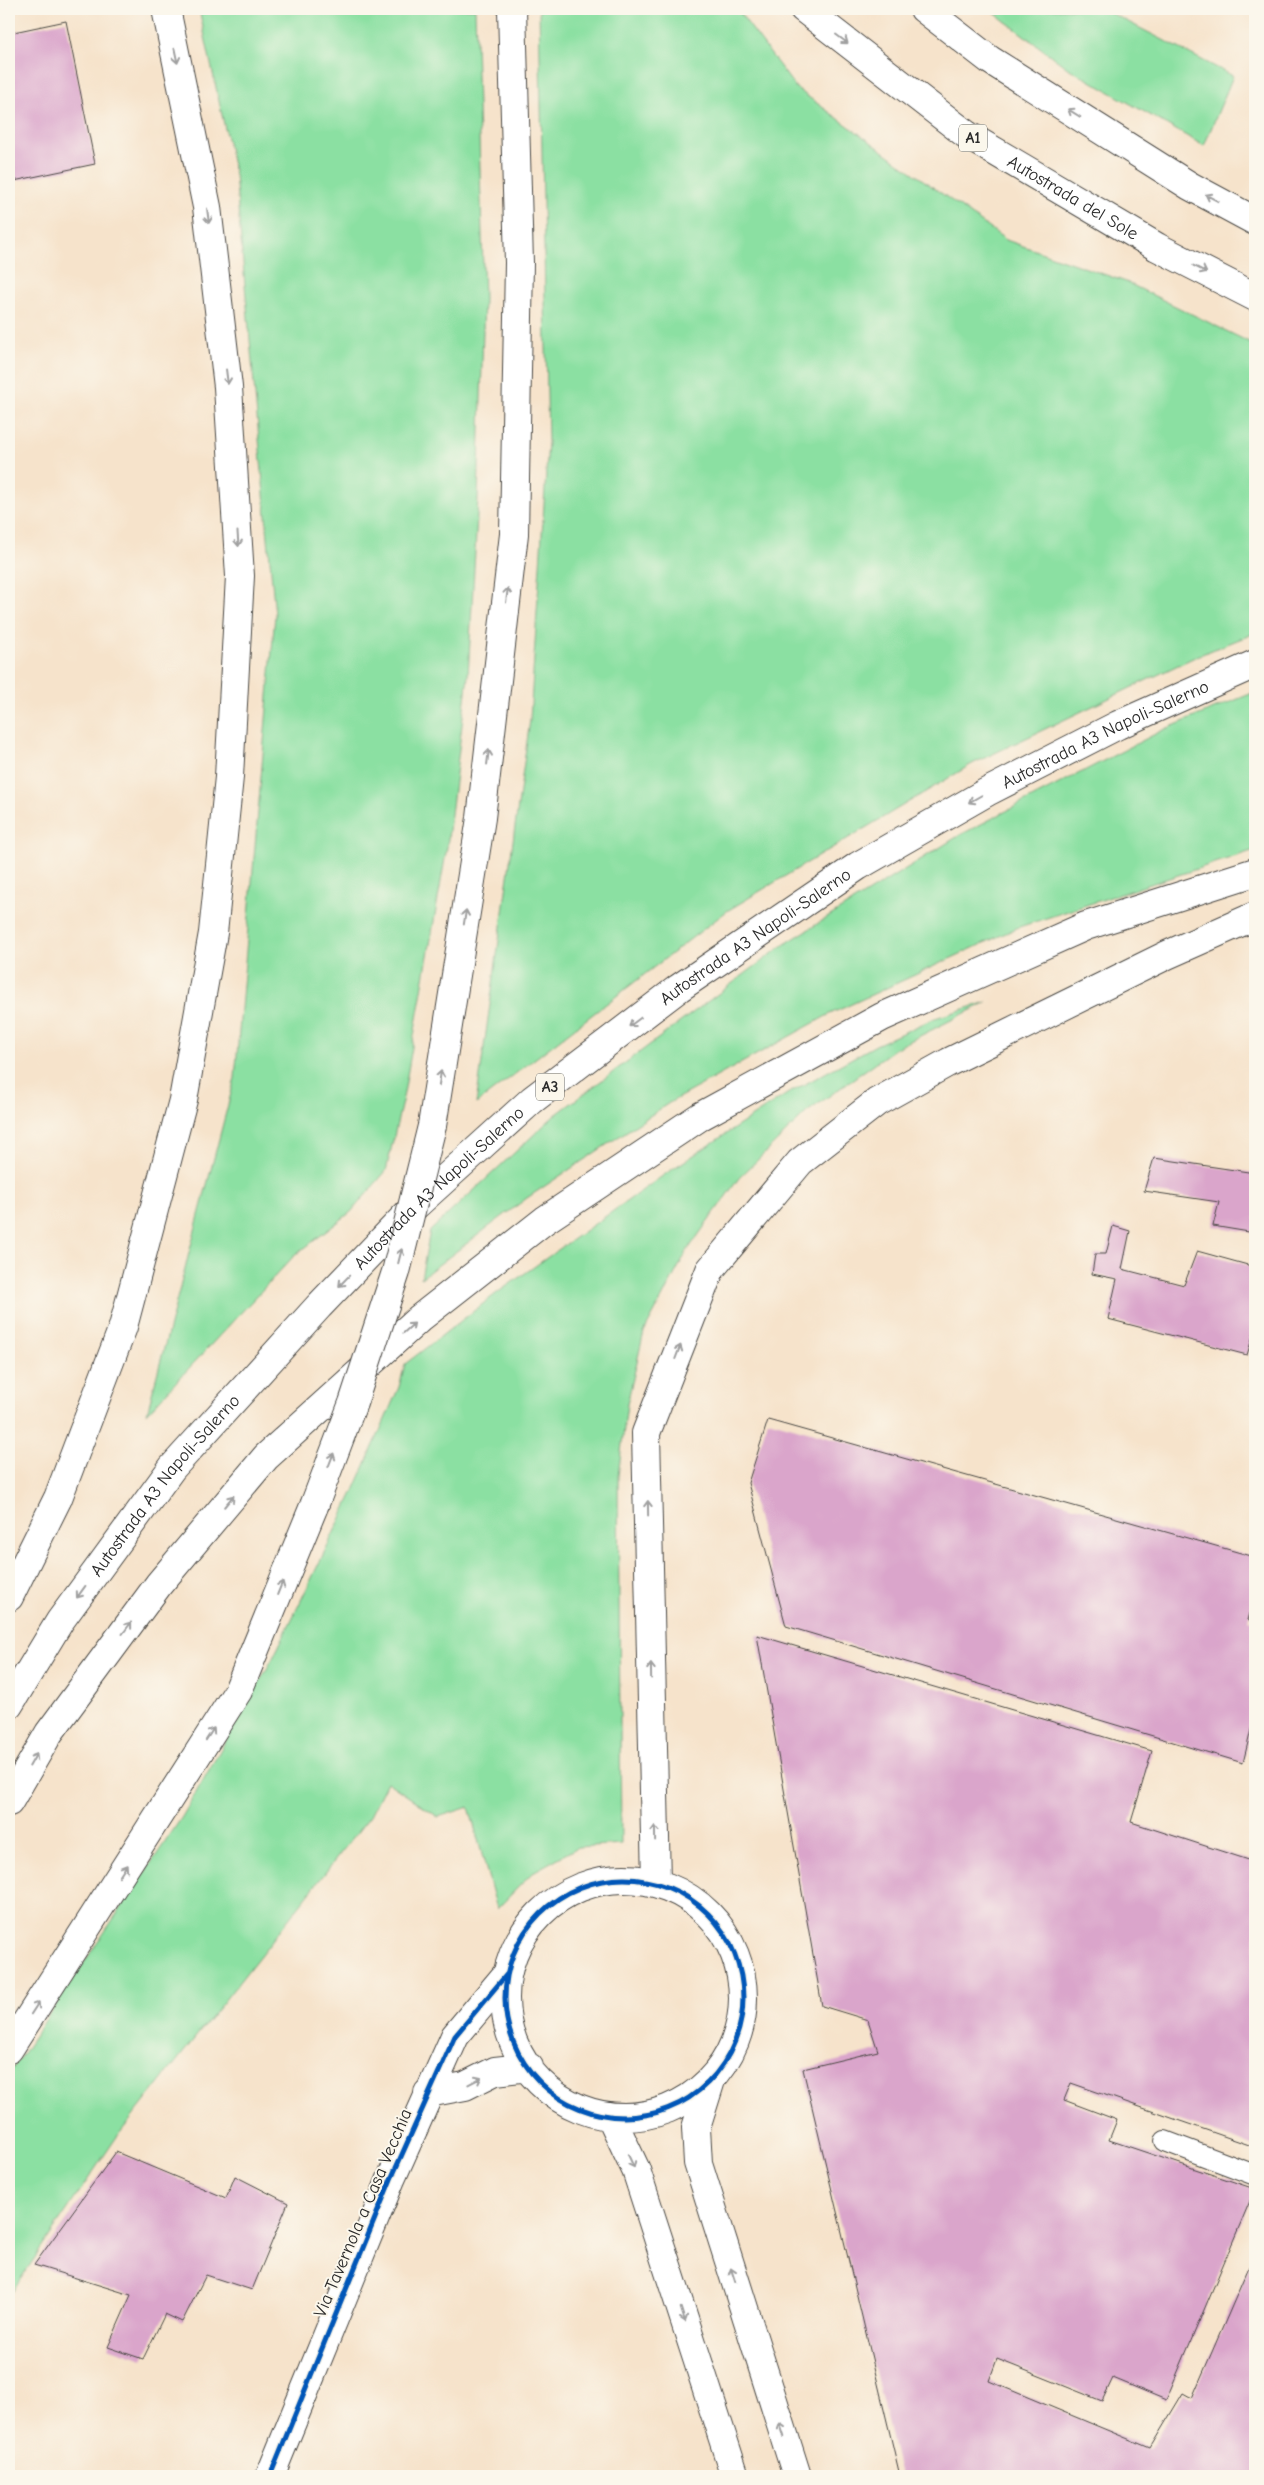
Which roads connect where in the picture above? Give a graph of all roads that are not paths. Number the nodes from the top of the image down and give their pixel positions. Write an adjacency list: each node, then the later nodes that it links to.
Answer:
1 (166, 9): 10 (main road, one-way to 10)
2 (512, 9): 15 (main road, one-way to 2, bridge)
3 (804, 9): 6 (main road, Autostrada del Sole / A1, one-way to 6)
4 (924, 9): 5 (main road, one-way to 4)
5 (1255, 220)
6 (1255, 297)
7 (1255, 664): 11 (main road, Autostrada A3 Napoli-Salerno / A3, one-way to 11)
8 (1255, 872): 12 (main road, one-way to 8)
9 (1255, 916): 13 (main road, one-way to 9)
10 (9, 1597)
11 (9, 1705)
12 (9, 1802)
13 (656, 1882): 14 (main road); 17 (main road)
14 (507, 1974): 16 (main road); 18 (main road, Via Tavernola a Casa Vecchia)
15 (9, 2049)
16 (529, 2067): 18 (main road, Via Tavernola a Casa Vecchia, one-way to 16); 19 (main road)
17 (711, 2080): 19 (main road); 24 (main road, one-way to 17)
18 (428, 2093): 22 (main road, Via Tavernola a Casa Vecchia)
19 (611, 2117): 23 (main road, one-way to 23)
20 (1166, 2141): 21 (lane)
21 (1255, 2175)
22 (270, 2476)
23 (735, 2476)
24 (797, 2476)

